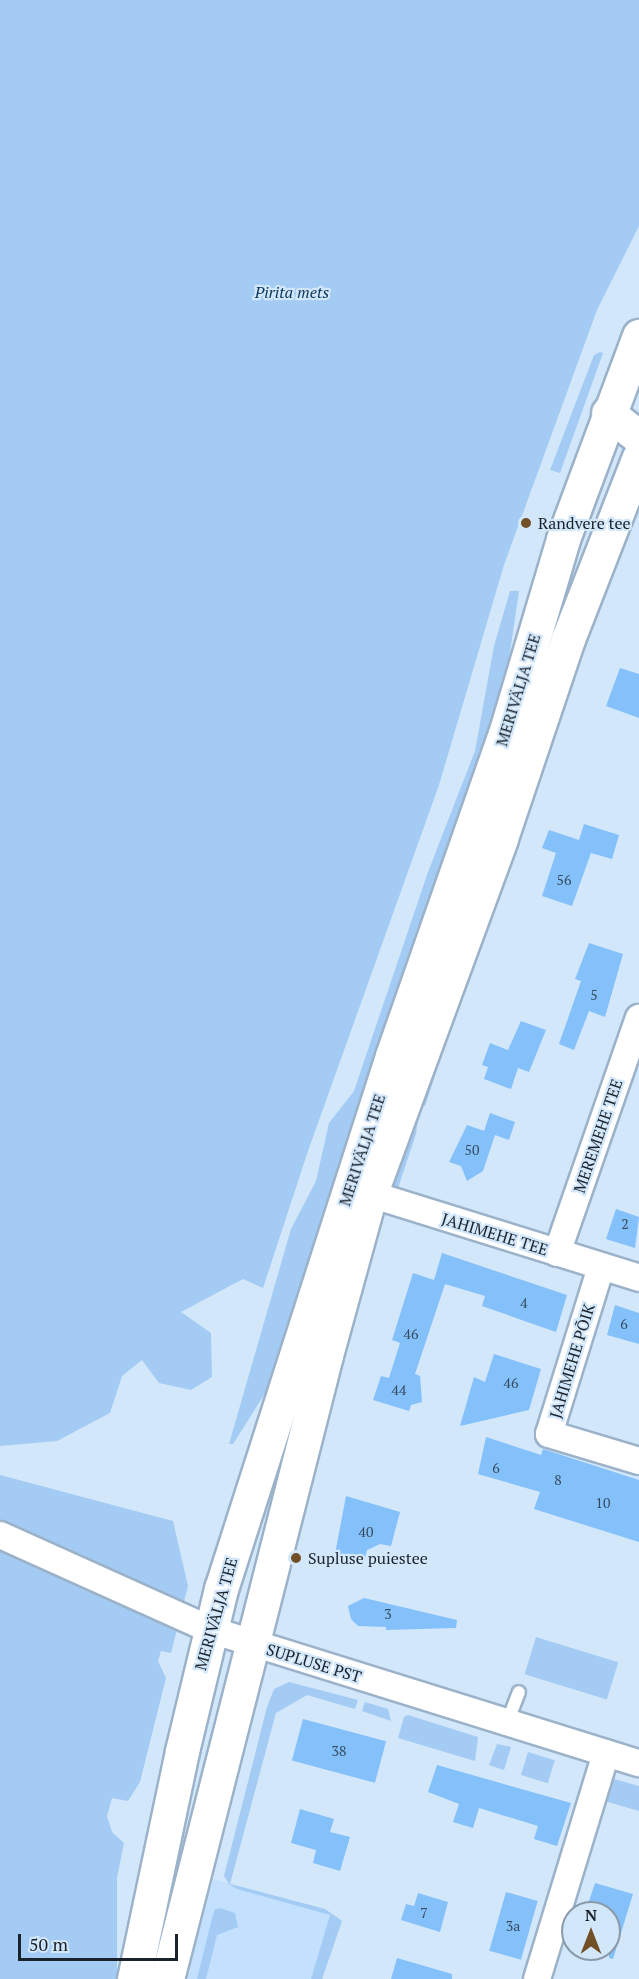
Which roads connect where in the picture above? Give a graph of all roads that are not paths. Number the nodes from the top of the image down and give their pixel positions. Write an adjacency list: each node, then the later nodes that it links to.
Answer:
1 (639, 336): 2 (main road, MERIVÄLJA TEE)
2 (624, 413): 3 (main road); 6 (main road, MERIVÄLJA TEE)
3 (639, 436)
4 (639, 457): 6 (main road, MERIVÄLJA TEE)
5 (639, 1018): 7 (street, MEREMEHE TEE)
6 (360, 1191): 7 (street, JAHIMEHE TEE); 12 (main road, MERIVÄLJA TEE); 13 (main road, MERIVÄLJA TEE)
7 (557, 1253): 8 (street, JAHIMEHE TEE)
8 (601, 1267): 9 (street, JAHIMEHE TEE); 10 (street, JAHIMEHE PÕIK)
9 (639, 1278)
10 (639, 1461)
11 (0, 1535): 12 (street, SUPLUSE PST)
12 (211, 1629): 13 (street, SUPLUSE PST); 18 (main road, MERIVÄLJA TEE)
13 (252, 1643): 15 (street, SUPLUSE PST); 19 (main road, MERIVÄLJA TEE)
14 (519, 1692): 15 (lane)
15 (507, 1723): 16 (street, SUPLUSE PST)
16 (606, 1753): 17 (street, SUPLUSE PST); 20 (street)
17 (639, 1763)
18 (134, 1979)
19 (167, 1979)
20 (537, 1979)

